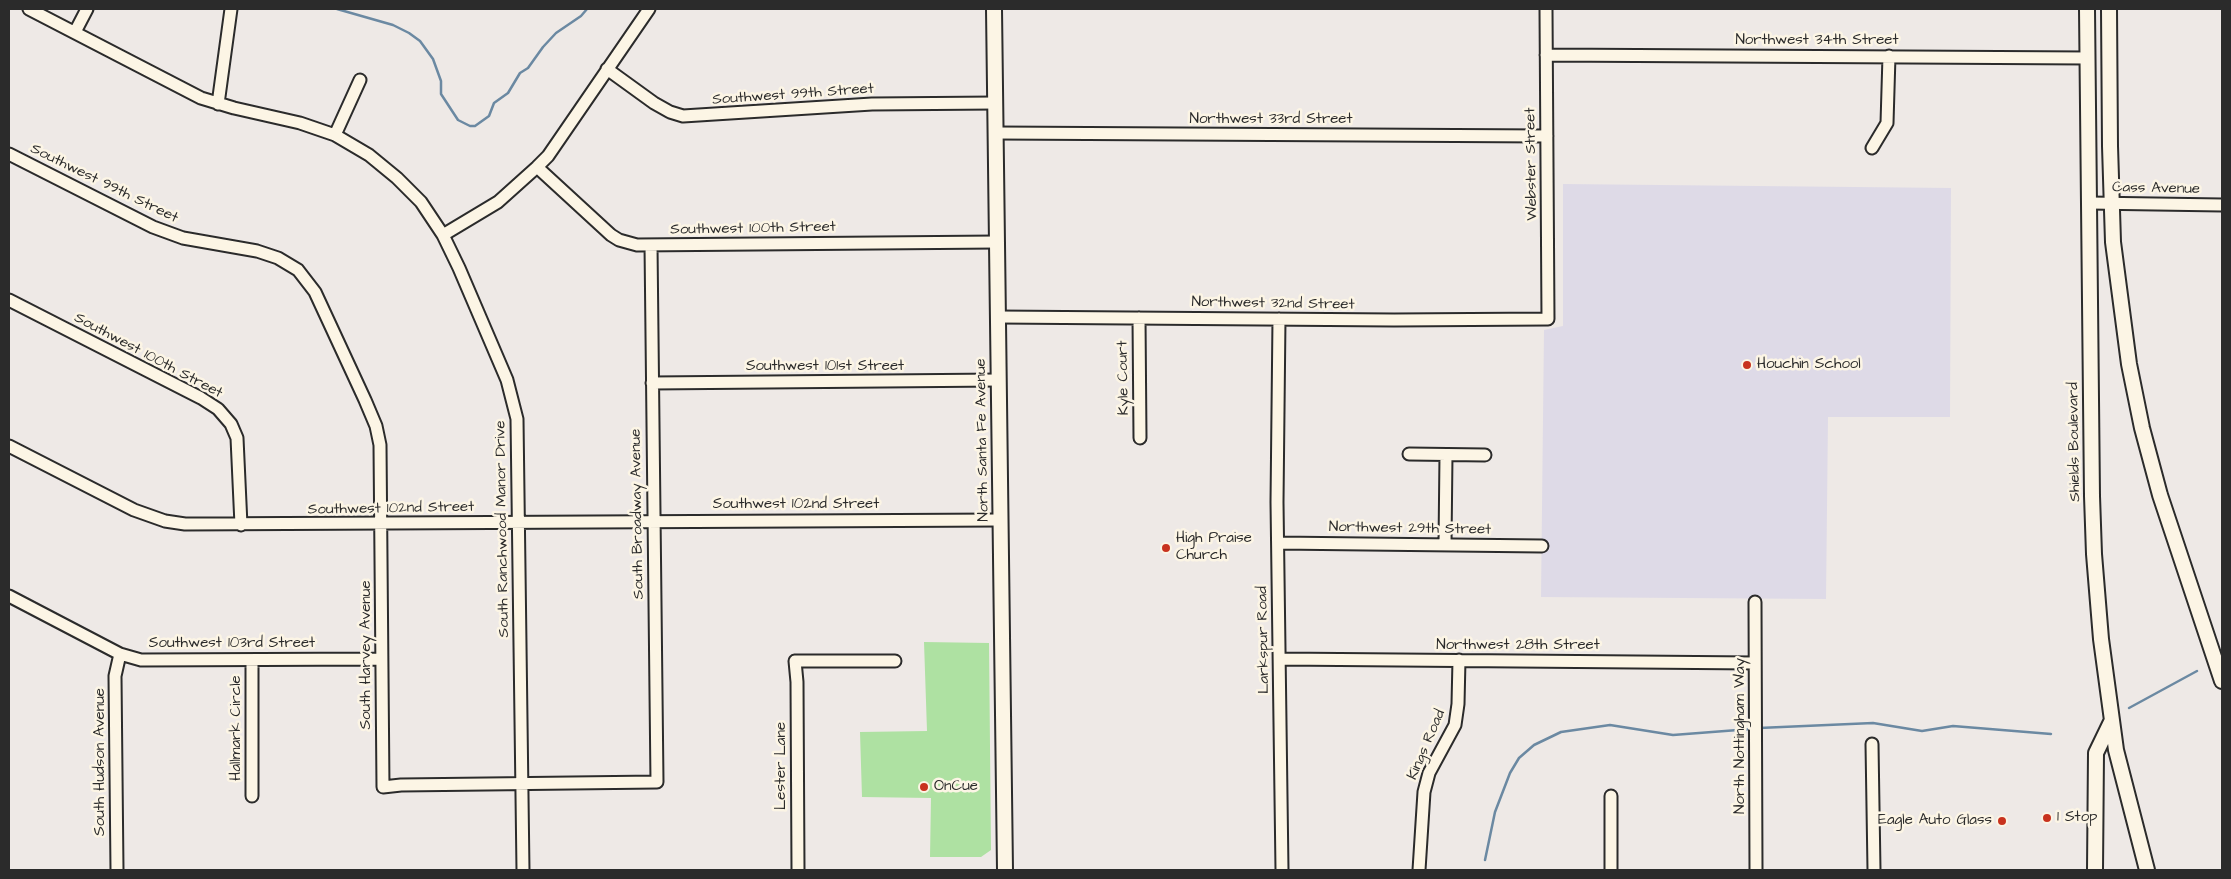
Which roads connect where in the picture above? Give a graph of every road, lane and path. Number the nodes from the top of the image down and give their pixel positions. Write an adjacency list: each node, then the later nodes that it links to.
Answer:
1 (29, 9): 9 (street, South Ranchwood Manor Drive)
2 (87, 9): 9 (street)
3 (231, 9): 16 (street)
4 (649, 9): 13 (street)
5 (994, 9): 15 (main road, North Santa Fe Avenue)
6 (1546, 9): 10 (street, Webster Street)
7 (2087, 9): 12 (main road, Shields Boulevard)
8 (2109, 9): 24 (main road)
9 (75, 32): 16 (street, South Ranchwood Manor Drive)
10 (1546, 55): 11 (street, Northwest 34th Street); 19 (street, Webster Street)
11 (1889, 56): 12 (street, Northwest 34th Street); 20 (street)
12 (2088, 58): 23 (main road, Shields Boulevard)
13 (607, 69): 15 (street, Southwest 99th Street); 22 (street)
14 (360, 80): 18 (street)
15 (996, 103): 17 (main road, North Santa Fe Avenue)
16 (218, 104): 18 (street, South Ranchwood Manor Drive)
17 (996, 133): 19 (street, Northwest 33rd Street); 27 (main road, North Santa Fe Avenue)
18 (335, 135): 26 (street, South Ranchwood Manor Drive)
19 (1547, 136): 33 (street, Webster Street)
20 (1872, 148)
21 (9, 154): 43 (street, Southwest 99th Street)
22 (538, 167): 26 (street); 28 (street, Southwest 100th Street)
23 (2089, 202): 24 (street, Cass Avenue); 59 (main road, Shields Boulevard)
24 (2111, 202): 25 (street, Cass Avenue); 58 (main road)
25 (2222, 205)
26 (443, 235): 44 (street, South Ranchwood Manor Drive)
27 (997, 242): 28 (street, Southwest 100th Street); 30 (main road, North Santa Fe Avenue)
28 (652, 245): 35 (street, South Broadway Avenue)
29 (9, 300): 45 (street, Southwest 100th Street)
30 (998, 317): 31 (street, Northwest 32nd Street); 34 (main road, North Santa Fe Avenue)
31 (1139, 318): 32 (street, Northwest 32nd Street); 36 (street, Kyle Court)
32 (1279, 319): 33 (street, Northwest 32nd Street); 46 (street, Larkspur Road)
33 (1548, 319)
34 (999, 380): 35 (street, Southwest 101st Street); 41 (main road, North Santa Fe Avenue)
35 (652, 383): 42 (street, South Broadway Avenue)
36 (1140, 438)
37 (9, 446): 45 (street, Southwest 102nd Street)
38 (1409, 454): 39 (street)
39 (1446, 455): 40 (street); 47 (street)
40 (1485, 455)
41 (1000, 520): 42 (street, Southwest 102nd Street); 67 (main road, North Santa Fe Avenue)
42 (654, 522): 44 (street, Southwest 102nd Street); 61 (street, South Broadway Avenue)
43 (381, 523): 44 (street, Southwest 102nd Street); 45 (street, Southwest 102nd Street); 52 (street, South Harvey Avenue)
44 (519, 523): 61 (street, South Ranchwood Manor Drive)
45 (241, 525)
46 (1278, 543): 47 (street, Northwest 29th Street); 53 (street, Larkspur Road)
47 (1446, 544): 48 (street, Northwest 29th Street)
48 (1542, 546)
49 (9, 596): 51 (street, Southwest 103rd Street)
50 (1755, 602): 57 (street, North Nottingham Way)
51 (120, 654): 54 (street, Southwest 103rd Street); 64 (street, South Hudson Avenue)
52 (381, 659): 54 (street, Southwest 103rd Street); 61 (street, South Harvey Avenue)
53 (1280, 659): 55 (street, Northwest 28th Street); 68 (street, Larkspur Road)
54 (252, 660): 62 (street, Hallmark Circle)
55 (1459, 660): 57 (street, Northwest 28th Street); 69 (street, Kings Road)
56 (895, 661): 66 (street, Lester Lane)
57 (1755, 663): 71 (street, North Nottingham Way)
58 (2222, 681)
59 (2111, 722): 73 (main road); 74 (main road, Shields Boulevard)
60 (1872, 744): 72 (street)
61 (522, 784): 65 (street, South Ranchwood Manor Drive)
62 (252, 796)
63 (1611, 796): 70 (street)
64 (117, 870)
65 (523, 870)
66 (798, 870)
67 (1005, 870)
68 (1282, 870)
69 (1419, 870)
70 (1611, 870)
71 (1756, 870)
72 (1874, 870)
73 (2095, 870)
74 (2147, 870)

